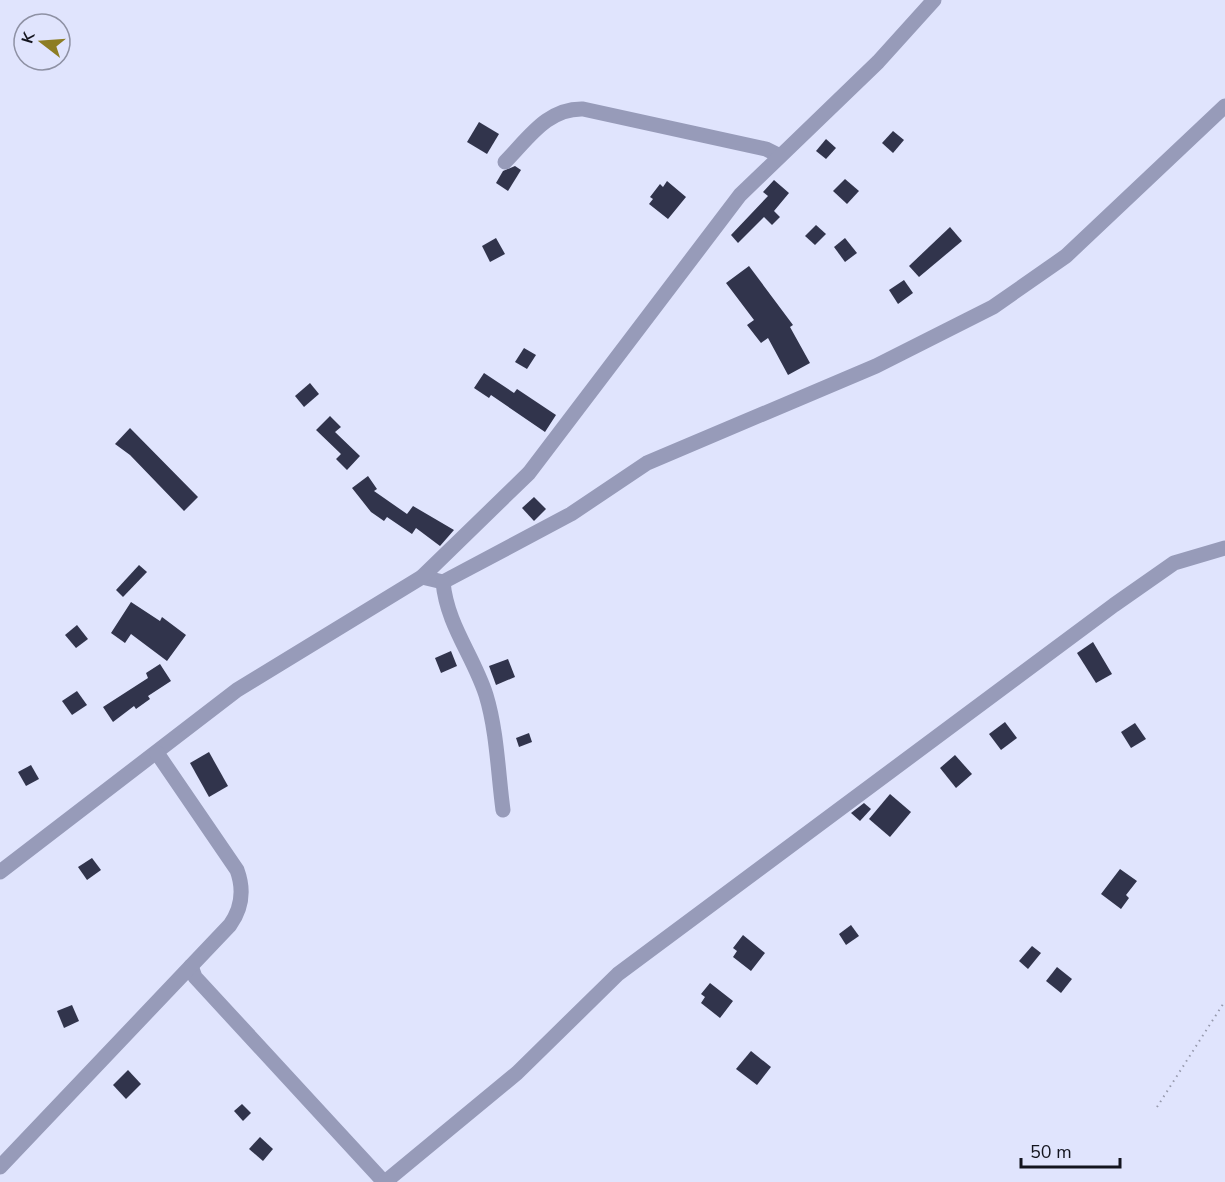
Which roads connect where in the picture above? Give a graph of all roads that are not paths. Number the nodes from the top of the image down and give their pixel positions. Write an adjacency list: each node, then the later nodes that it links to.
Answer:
1 (934, 0): 3 (street)
2 (1225, 106): 7 (street)
3 (780, 156): 4 (street); 6 (street)
4 (505, 162)
5 (1225, 548): 13 (street)
6 (422, 577): 7 (street); 8 (street)
7 (443, 582): 9 (street)
8 (157, 753): 10 (street); 11 (street)
9 (503, 810)
10 (0, 872)
11 (191, 966): 12 (street); 13 (street)
12 (0, 1167)
13 (384, 1182)

